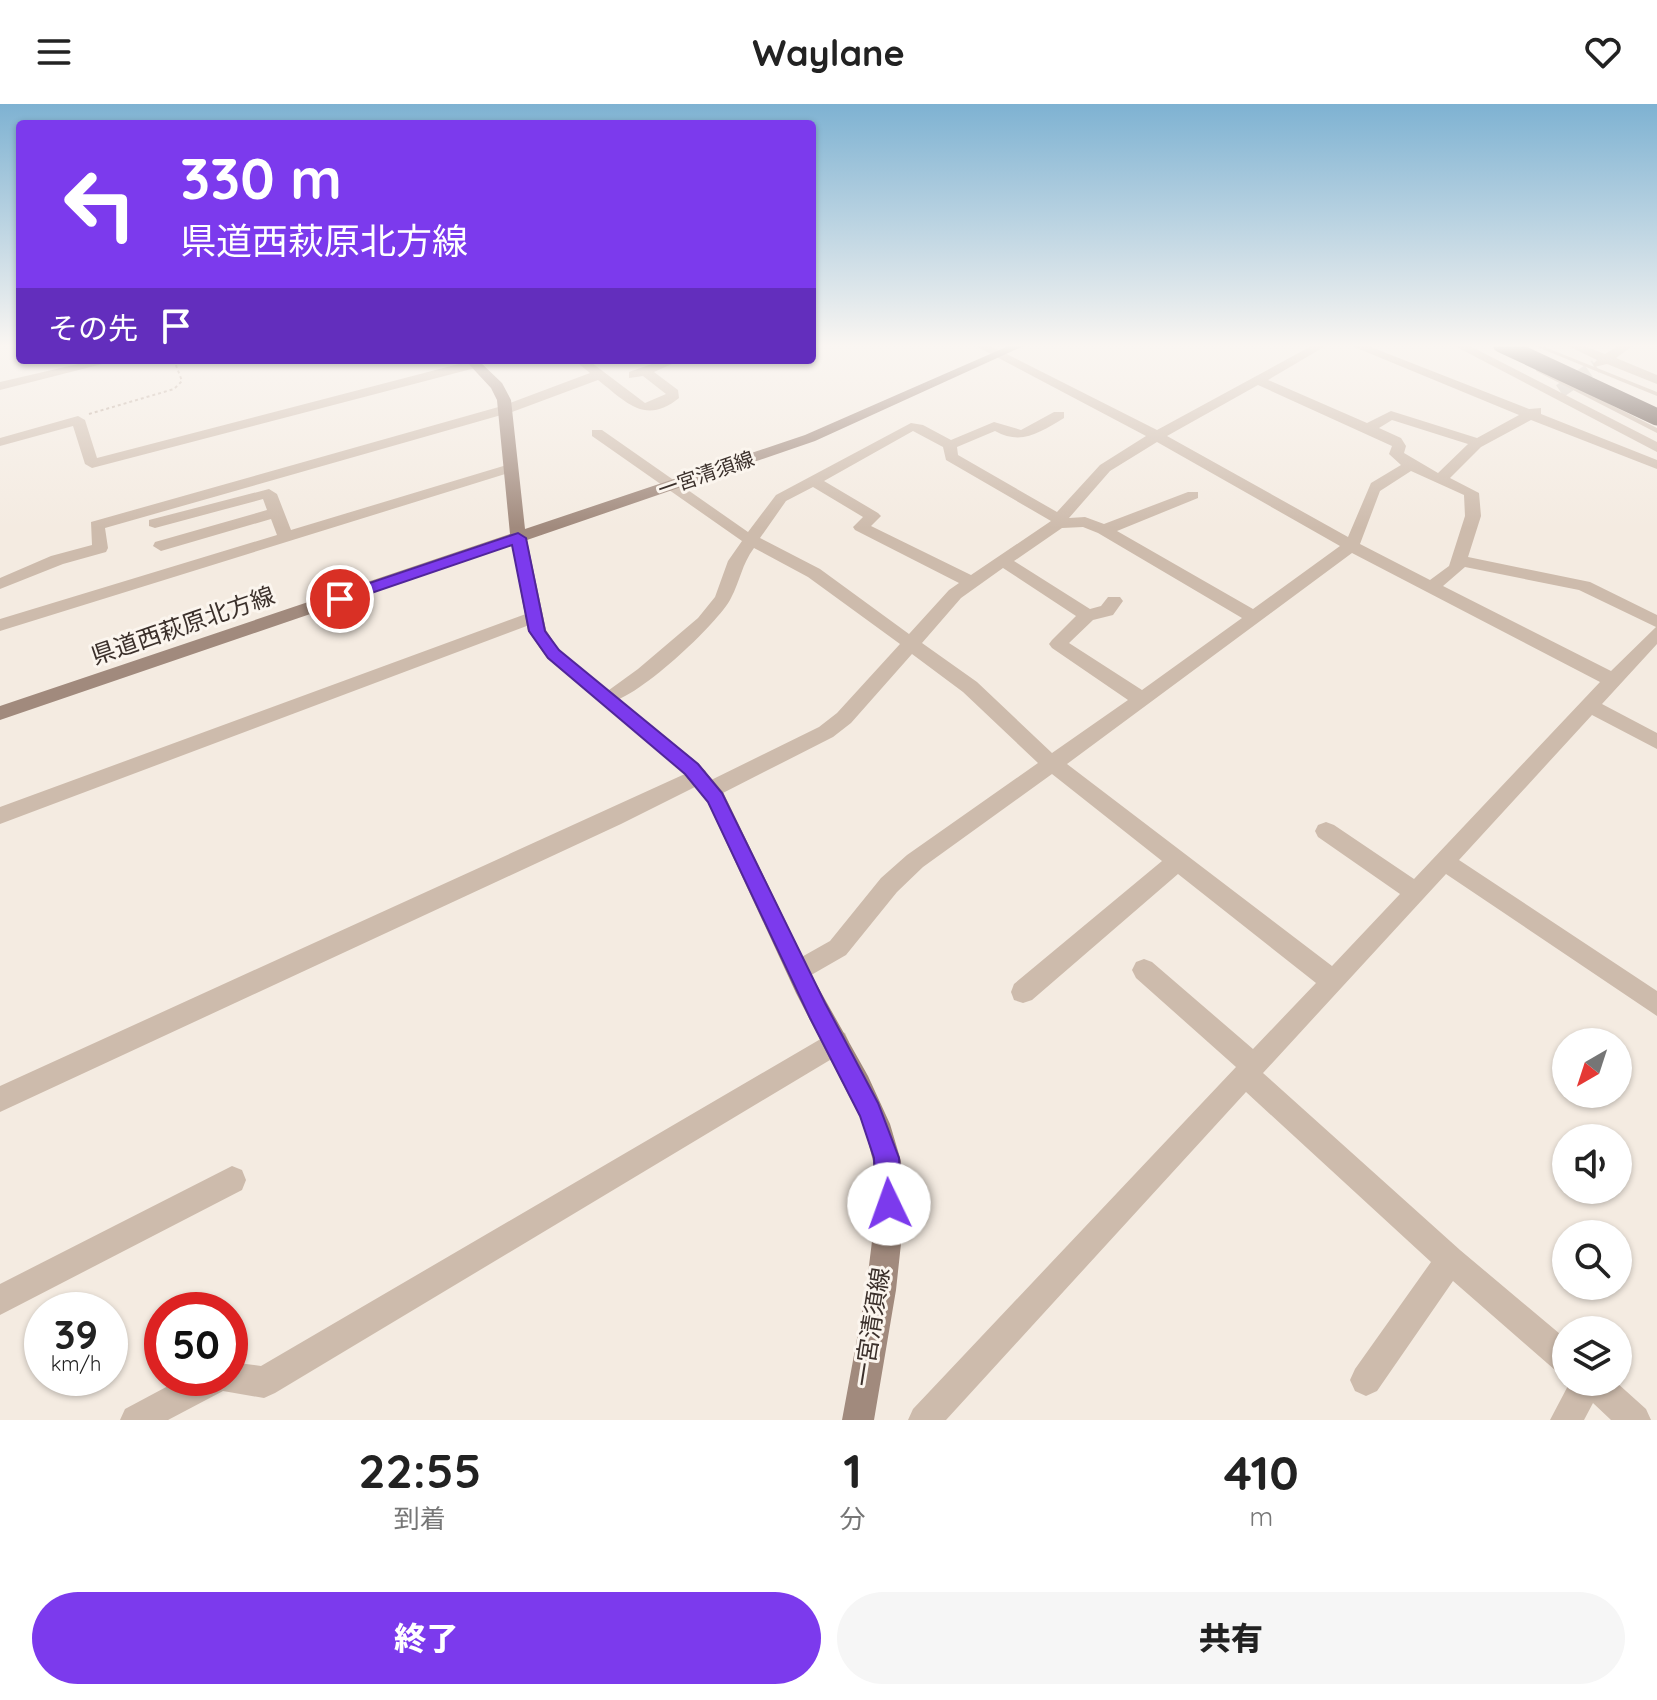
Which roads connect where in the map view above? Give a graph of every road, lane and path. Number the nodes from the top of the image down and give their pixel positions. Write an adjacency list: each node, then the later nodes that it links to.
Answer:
1 (119, 405): 18 (path)
2 (310, 405): 23 (street)
3 (505, 405): 14 (main road, 一宮清須線)
4 (518, 405): 14 (street)
5 (883, 405): 32 (main road, 一宮清須線)
6 (1098, 405): 22 (street)
7 (1212, 405): 22 (street)
8 (1315, 405): 19 (street)
9 (1509, 405): 15 (street)
10 (1547, 405): 15 (street)
11 (1579, 405): 26 (street)
12 (1604, 405): 20 (lane)
13 (1632, 405): 17 (highway, bridge)
14 (507, 409): 29 (main road, 一宮清須線); 35 (street)
15 (1531, 414): 24 (street); 27 (street)
16 (1059, 415): 25 (street)
17 (1657, 417)
18 (76, 418)
19 (1368, 429): 24 (street); 28 (street)
20 (1657, 431)
21 (597, 433): 32 (street)
22 (1157, 436): 36 (street); 42 (street)
23 (0, 442)
24 (1478, 443): 30 (street)
25 (950, 445): 31 (street); 36 (street)
26 (1657, 448)
27 (1657, 465)
28 (1409, 466): 30 (street); 42 (street)
29 (510, 468): 38 (street); 39 (main road, 一宮清須線)
30 (1442, 477): 44 (street)
31 (814, 481): 40 (street); 46 (street)
32 (670, 487): 39 (main road, 一宮清須線); 40 (street)
33 (1193, 495): 37 (street)
34 (276, 512): 35 (street); 38 (street); 41 (street)
35 (152, 516): 41 (street); 47 (street)
36 (1059, 522): 37 (street); 43 (street)
37 (1104, 530): 51 (street)
38 (285, 536): 45 (street)
39 (518, 538): 52 (main road, 一宮清須線); 61 (main road, 県道西萩原北方線)
40 (751, 541): 56 (street); 58 (street)
41 (161, 546): 45 (street)
42 (1351, 546): 48 (street); 51 (street)
43 (1001, 560): 46 (street); 50 (street)
44 (1458, 560): 48 (street); 53 (street)
45 (166, 573): 54 (street)
46 (971, 582): 56 (street)
47 (0, 584)
48 (1431, 587): 57 (street)
49 (1114, 601): 50 (street)
50 (1087, 615): 59 (street)
51 (1252, 616): 59 (street)
52 (534, 617): 58 (main road, 一宮清須線); 65 (street)
53 (1657, 622)
54 (0, 625)
55 (1657, 633): 57 (street)
56 (909, 643): 63 (street); 64 (street)
57 (1612, 680): 60 (street)
58 (607, 698): 64 (main road, 一宮清須線)
59 (1143, 700): 63 (street)
60 (1589, 705): 62 (street); 68 (street)
61 (0, 713)
62 (1657, 742)
63 (1051, 762): 67 (street); 71 (street)
64 (704, 783): 71 (main road, 一宮清須線); 77 (street)
65 (0, 816)
66 (1326, 831): 69 (street)
67 (1178, 861): 72 (street); 73 (street)
68 (1444, 861): 69 (street); 74 (street)
69 (1415, 892): 72 (street)
70 (1144, 970): 76 (street)
71 (799, 971): 75 (main road, 一宮清須線)
72 (1331, 980): 76 (street)
73 (1023, 992)
74 (1657, 1005)
75 (836, 1042): 82 (street); 88 (main road, 一宮清須線)
76 (1250, 1070): 79 (street); 89 (street)
77 (0, 1099)
78 (232, 1180): 80 (street)
79 (1450, 1260): 81 (street); 83 (street)
80 (0, 1300)
81 (1552, 1347)
82 (248, 1380)
83 (1366, 1380)
84 (181, 1396): 87 (street)
85 (1581, 1396): 90 (street)
86 (1607, 1396): 91 (street)
87 (136, 1420)
88 (858, 1420)
89 (924, 1420)
90 (1566, 1420)
91 (1635, 1420)

